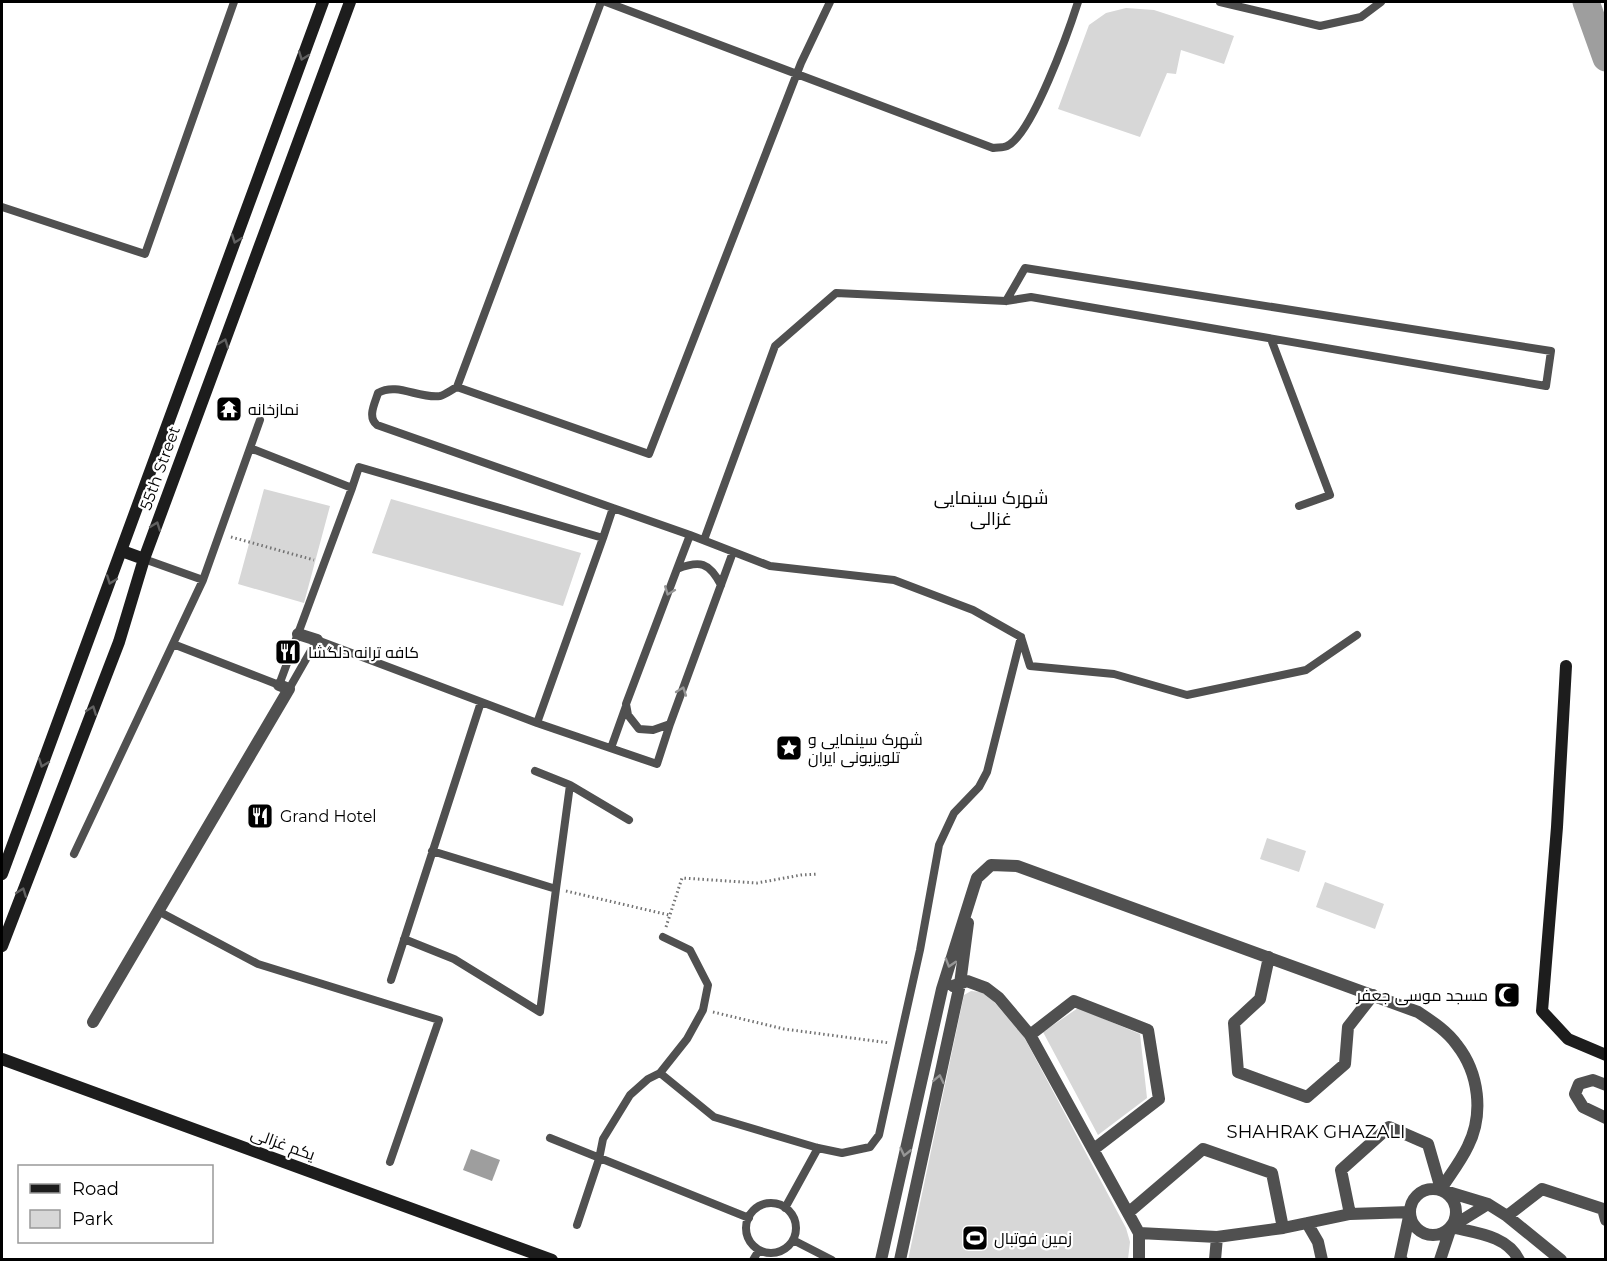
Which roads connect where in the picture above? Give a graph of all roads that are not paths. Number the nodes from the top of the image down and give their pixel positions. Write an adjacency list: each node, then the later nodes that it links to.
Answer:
1 (234, 2): 10 (lane)
2 (323, 2): 22 (main road, 55th Street, one-way to 22)
3 (350, 2): 24 (main road, 55th Street, one-way to 3)
4 (604, 2): 9 (lane); 13 (lane)
5 (830, 2): 9 (lane)
6 (1078, 2): 9 (lane)
7 (1220, 2): 8 (lane)
8 (1380, 2)
9 (796, 75): 13 (lane)
10 (2, 207)
11 (1006, 301): 12 (lane); 12 (lane); 21 (lane)
12 (1271, 339): 17 (lane)
13 (457, 387): 18 (lane)
14 (260, 420): 15 (lane)
15 (250, 448): 16 (lane); 26 (lane)
16 (352, 488): 20 (lane); 28 (lane)
17 (1299, 506)
18 (613, 508): 19 (lane); 20 (lane)
19 (690, 535): 21 (lane); 25 (lane)
20 (603, 538): 37 (lane)
21 (704, 540): 23 (lane)
22 (122, 550): 24 (main road); 45 (main road, 55th Street, one-way to 45)
23 (733, 552): 27 (lane); 30 (lane)
24 (144, 559): 26 (lane); 51 (main road, 55th Street, one-way to 24)
25 (677, 569): 27 (lane); 36 (lane, one-way to 36)
26 (203, 580): 32 (lane)
27 (721, 585): 38 (lane, one-way to 27)
28 (298, 634): 31 (street); 34 (lane)
29 (1357, 635): 30 (lane)
30 (1021, 637): 65 (lane)
31 (317, 640): 34 (lane); 35 (lane)
32 (172, 644): 34 (lane); 44 (lane)
33 (1566, 666): 59 (main road)
34 (284, 687): 48 (street)
35 (481, 702): 37 (lane); 43 (lane)
36 (626, 704): 38 (lane); 39 (lane)
37 (537, 723): 39 (lane)
38 (670, 724): 39 (lane)
39 (611, 748)
40 (535, 771): 41 (lane)
41 (570, 784): 42 (lane); 47 (lane)
42 (629, 820)
43 (432, 851): 47 (lane); 50 (lane)
44 (74, 854)
45 (2, 874)
46 (974, 886): 52 (street); 54 (street); 55 (street, one-way to 55)
47 (556, 889): 50 (lane)
48 (158, 911): 57 (street); 68 (lane)
49 (663, 937): 61 (lane)
50 (404, 939): 53 (lane)
51 (2, 946)
52 (1269, 957): 56 (street); 56 (street)
53 (391, 980)
54 (960, 984): 55 (street); 58 (street); 79 (street, one-way to 54)
55 (942, 989): 78 (street, one-way to 78)
56 (1373, 996): 69 (street)
57 (93, 1022)
58 (1030, 1035): 66 (street); 66 (street)
59 (1605, 1055)
60 (2, 1059): 88 (main road, یکم غزالی)
61 (660, 1073): 65 (lane); 67 (lane)
62 (1605, 1085): 63 (street)
63 (1605, 1118)
64 (550, 1138): 67 (lane)
65 (818, 1148): 71 (lane)
66 (1094, 1149): 73 (street)
67 (599, 1159): 76 (lane); 81 (lane)
68 (390, 1162)
69 (1441, 1189): 70 (street); 72 (street); 74 (street); 82 (street)
70 (1488, 1204): 75 (street); 82 (street)
71 (785, 1208): 76 (lane); 86 (lane)
72 (1410, 1212): 74 (street); 82 (street); 96 (street)
73 (1128, 1213): 83 (street); 84 (street)
74 (1350, 1214): 80 (street)
75 (1507, 1216): 77 (street); 99 (street)
76 (749, 1218): 87 (lane)
77 (1605, 1220)
78 (890, 1221): 79 (street); 91 (street)
79 (908, 1222): 92 (street)
80 (1307, 1223): 83 (street); 95 (street)
81 (577, 1225)
82 (1451, 1227): 97 (street); 98 (street)
83 (1283, 1228): 85 (street)
84 (1139, 1233): 85 (street); 93 (street)
85 (1217, 1237): 94 (street)
86 (793, 1240): 87 (lane); 90 (lane)
87 (759, 1250): 89 (lane)
88 (552, 1260)
89 (753, 1260)
90 (832, 1260)
91 (881, 1260)
92 (900, 1260)
93 (1139, 1260)
94 (1215, 1260)
95 (1322, 1260)
96 (1402, 1260)
97 (1440, 1260)
98 (1519, 1260)
99 (1561, 1260)

